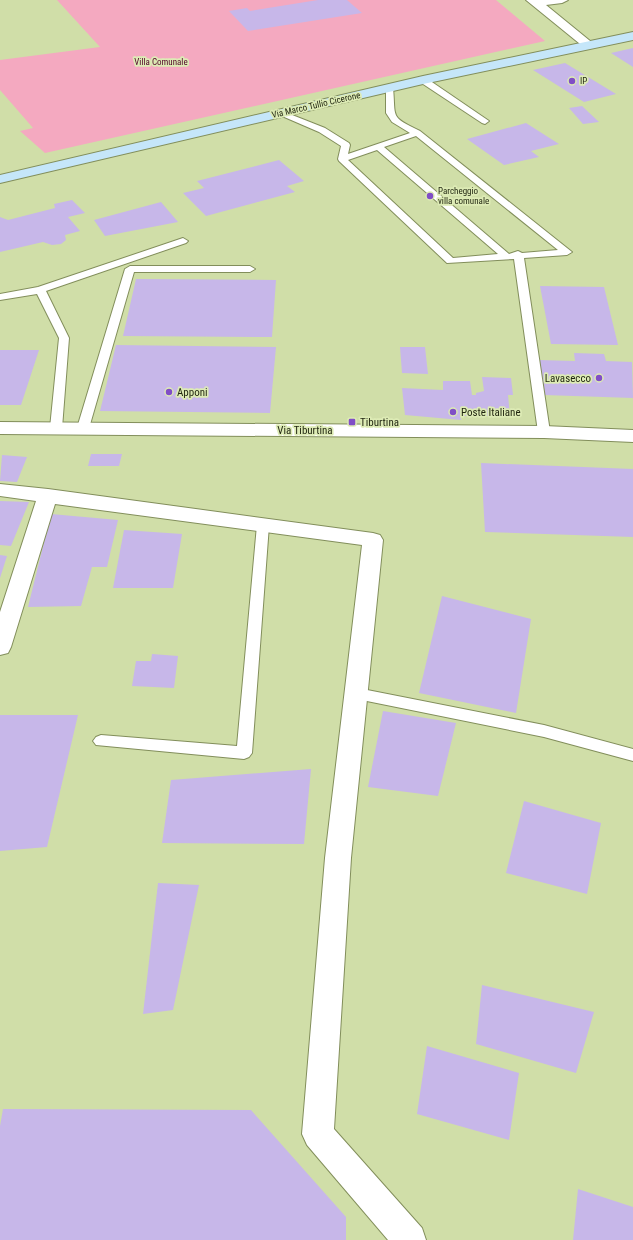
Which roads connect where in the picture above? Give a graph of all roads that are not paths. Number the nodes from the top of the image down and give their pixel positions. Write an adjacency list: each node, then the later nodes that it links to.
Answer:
1 (562, 0): 2 (street)
2 (534, 2): 4 (street)
3 (633, 36): 4 (main road, Via Marco Tullio Cicerone)
4 (589, 44): 5 (main road, Via Marco Tullio Cicerone)
5 (423, 80): 6 (main road, Via Marco Tullio Cicerone); 8 (lane)
6 (389, 88): 7 (main road, Via Marco Tullio Cicerone); 9 (lane)
7 (279, 113): 11 (lane); 12 (main road, Via Marco Tullio Cicerone)
8 (485, 121)
9 (417, 133): 10 (lane); 14 (lane)
10 (379, 147): 11 (lane); 15 (lane)
11 (342, 159): 15 (lane)
12 (0, 179)
13 (183, 241): 17 (lane)
14 (518, 254): 15 (lane); 22 (lane)
15 (505, 255)
16 (250, 269): 21 (lane)
17 (40, 290): 18 (lane); 20 (lane)
18 (0, 297)
19 (0, 428): 20 (street, Via Tiburtina)
20 (56, 428): 21 (street, Via Tiburtina)
21 (84, 428): 22 (street, Via Tiburtina)
22 (544, 432): 23 (street, Via Tiburtina)
23 (633, 436)
24 (0, 490): 25 (street)
25 (48, 495): 26 (street); 27 (street)
26 (263, 525): 28 (street); 29 (lane)
27 (0, 647)
28 (357, 694): 30 (lane); 31 (street)
29 (101, 741)
30 (633, 754)
31 (410, 1240)

